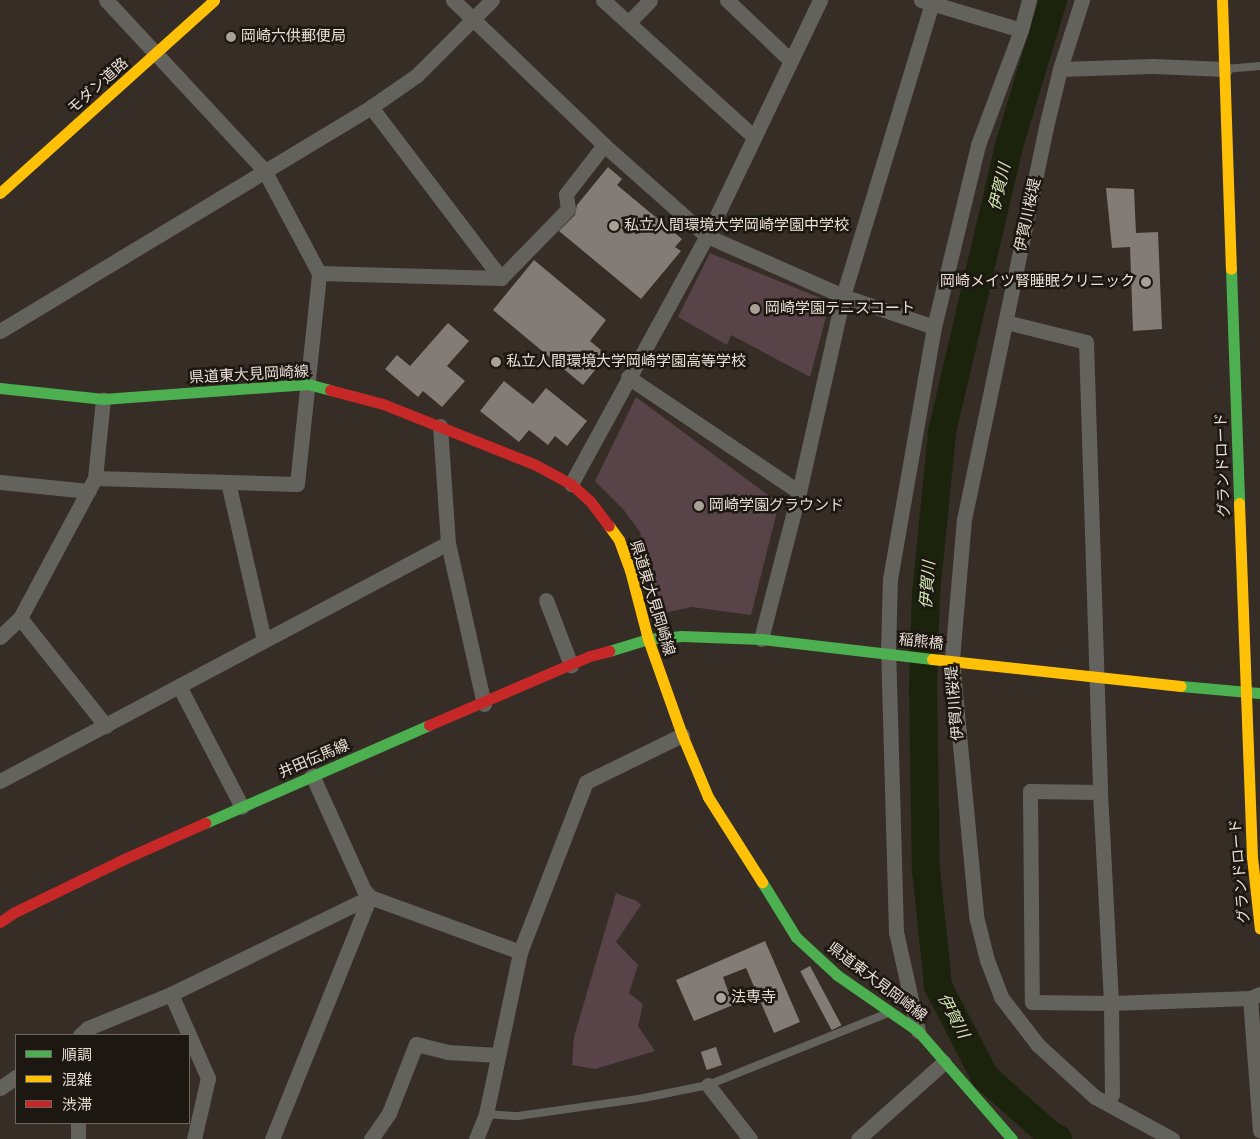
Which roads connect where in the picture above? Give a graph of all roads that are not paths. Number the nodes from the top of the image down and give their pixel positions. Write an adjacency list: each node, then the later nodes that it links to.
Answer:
1 (106, 0): 16 (street)
2 (214, 0): 16 (street, モダン道路)
3 (453, 0): 13 (street)
4 (492, 0): 13 (street)
5 (603, 0): 14 (street)
6 (650, 0): 14 (street)
7 (727, 0): 17 (street)
8 (820, 0): 17 (street)
9 (1029, 0): 15 (street)
10 (1082, 0): 20 (street, 伊賀川桜堤)
11 (1222, 0): 19 (street, グランドロード)
12 (928, 2): 15 (street); 29 (street)
13 (473, 21): 21 (street); 23 (street)
14 (629, 22): 22 (street)
15 (1021, 30): 31 (street)
16 (156, 54): 24 (street); 25 (street, モダン道路)
17 (790, 60): 22 (street)
18 (1260, 66): 19 (lane)
19 (1225, 69): 20 (street); 55 (street, グランドロード)
20 (1060, 70): 30 (street, 伊賀川桜堤)
21 (371, 107): 24 (street); 28 (street)
22 (753, 136): 26 (street)
23 (604, 145): 26 (street); 28 (street)
24 (264, 170): 27 (street); 32 (street)
25 (0, 193)
26 (707, 236): 29 (street); 33 (street)
27 (319, 273): 28 (street); 34 (street)
28 (501, 278)
29 (843, 296): 31 (street); 42 (street)
30 (1006, 322): 51 (street, 伊賀川桜堤); 53 (street)
31 (934, 327): 50 (street)
32 (0, 331)
33 (628, 377): 41 (street); 42 (street)
34 (308, 384): 36 (street, 県道東大見岡崎線); 37 (street, 県道東大見岡崎線); 39 (street)
35 (0, 388): 36 (street, 県道東大見岡崎線)
36 (103, 399): 40 (street)
37 (440, 426): 41 (street, 県道東大見岡崎線); 43 (street)
38 (0, 482): 40 (street)
39 (228, 482): 40 (street); 49 (street)
40 (92, 484): 45 (street)
41 (571, 484): 47 (street, 県道東大見岡崎線)
42 (799, 492): 48 (street)
43 (448, 543): 49 (street); 57 (street)
44 (546, 600): 52 (street)
45 (20, 618): 46 (street); 58 (street)
46 (0, 637)
47 (648, 639): 48 (street, 井田伝馬線); 52 (street, 井田伝馬線); 59 (street, 県道東大見岡崎線)
48 (761, 639): 50 (street, 稲熊橋)
49 (264, 640): 54 (street)
50 (888, 653): 51 (street, 稲熊橋); 73 (street)
51 (952, 660): 53 (street, 稲熊橋); 94 (street, 伊賀川桜堤)
52 (571, 665): 57 (street, 井田伝馬線)
53 (1097, 678): 55 (street, 稲熊橋); 62 (street)
54 (179, 686): 58 (street); 63 (street)
55 (1245, 692): 56 (street, 稲熊橋); 64 (street, グランドロード)
56 (1260, 694)
57 (484, 704): 60 (street, 井田伝馬線)
58 (106, 726): 61 (street)
59 (682, 735): 68 (street); 72 (street, 県道東大見岡崎線)
60 (312, 775): 63 (street, 井田伝馬線); 65 (street)
61 (0, 781)
62 (1100, 792): 71 (street); 71 (street)
63 (242, 807): 66 (street, 井田伝馬線)
64 (1256, 856): 67 (street, グランドロード)
65 (370, 897): 68 (street); 69 (street); 88 (street)
66 (0, 922)
67 (1260, 929)
68 (520, 952): 77 (street)
69 (171, 994): 74 (street); 75 (street)
70 (1255, 996): 71 (street); 85 (street)
71 (1111, 1003): 82 (street)
72 (890, 1012): 73 (street, 県道東大見岡崎線); 80 (lane)
73 (918, 1031): 78 (street, 県道東大見岡崎線)
74 (81, 1034)
75 (189, 1034)
76 (190, 1037): 87 (street)
77 (498, 1055): 83 (street); 89 (street)
78 (944, 1062): 92 (street); 93 (street, 県道東大見岡崎線)
79 (15, 1078): 81 (street)
80 (708, 1085): 83 (lane); 91 (street)
81 (0, 1088)
82 (1112, 1095)
83 (486, 1114): 90 (street)
84 (78, 1124): 86 (street)
85 (1260, 1131)
86 (78, 1139)
87 (194, 1139)
88 (272, 1139)
89 (371, 1139)
90 (476, 1139)
91 (750, 1139)
92 (858, 1139)
93 (1012, 1139)
94 (1172, 1139)

